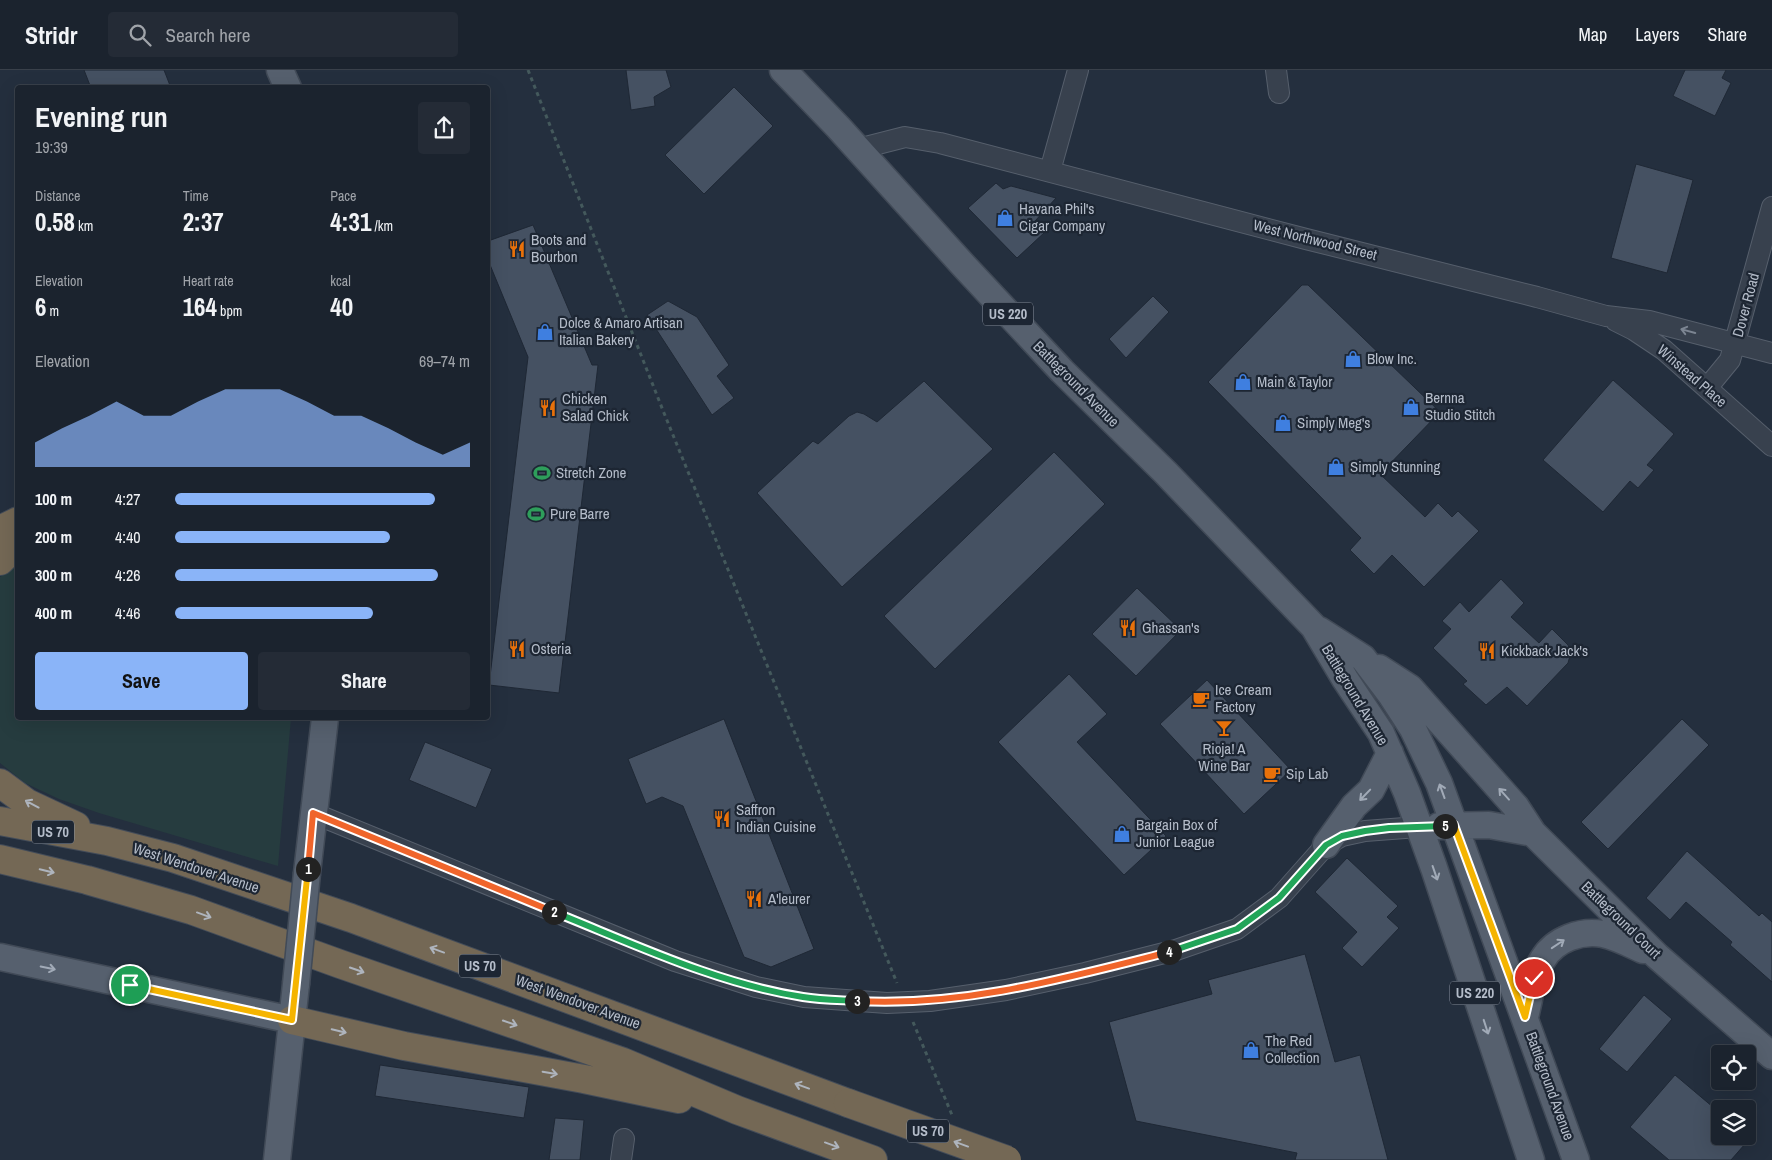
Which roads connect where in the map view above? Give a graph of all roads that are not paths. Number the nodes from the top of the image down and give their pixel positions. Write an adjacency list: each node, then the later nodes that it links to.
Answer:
1 (280, 70): 5 (main road)
2 (783, 70): 7 (main road, Battleground Avenue / US 220)
3 (1078, 70): 8 (street)
4 (1276, 70): 6 (street)
5 (287, 85)
6 (1279, 93)
7 (858, 148): 8 (street, West Northwood Street); 19 (main road, Battleground Avenue / US 220)
8 (1050, 171): 10 (street, West Northwood Street)
9 (1772, 207): 11 (street, Dover Road)
10 (1606, 316): 11 (street, West Northwood Street, one-way to 10); 13 (street, Winstead Place)
11 (1736, 344): 12 (street, West Northwood Street); 13 (street, Dover Road)
12 (1772, 353)
13 (1707, 388): 14 (street, Winstead Place)
14 (1772, 446)
15 (15, 522): 16 (highway)
16 (0, 530)
17 (15, 550): 18 (highway)
18 (0, 561)
19 (1314, 627): 20 (main road, Battleground Avenue / US 220); 22 (main road, Battleground Avenue / US 220)
20 (1363, 658): 26 (main road, Battleground Avenue, one-way to 20); 28 (main road, US 220, one-way to 20)
21 (325, 720): 24 (main road)
22 (1390, 753): 27 (main road, Battleground Avenue / US 220); 30 (main road, one-way to 30)
23 (0, 783): 29 (highway, one-way to 23)
24 (313, 813): 30 (street); 35 (main road, bridge)
25 (0, 821): 29 (highway, West Wendover Avenue / US 70)
26 (1454, 825): 27 (main road); 28 (main road); 34 (main road, Battleground Avenue)
27 (1418, 827): 30 (street); 43 (main road, Battleground Avenue / US 220, one-way to 43)
28 (1533, 834): 32 (main road, Battleground Court / US 220)
29 (107, 841): 42 (highway, West Wendover Avenue / US 70, one-way to 29, bridge)
30 (1326, 845)
31 (0, 860): 37 (highway, one-way to 37)
32 (1657, 956): 34 (main road, one-way to 32); 36 (main road, Battleground Court / US 220)
33 (0, 957): 35 (main road, one-way to 35)
34 (1525, 1017): 44 (main road, Battleground Avenue)
35 (292, 1020): 37 (highway, one-way to 37); 39 (main road)
36 (1772, 1056)
37 (737, 1110): 41 (highway, one-way to 41)
38 (624, 1138): 40 (street)
39 (277, 1160)
40 (621, 1160)
41 (873, 1160)
42 (1007, 1160)
43 (1531, 1160)
44 (1576, 1160)

